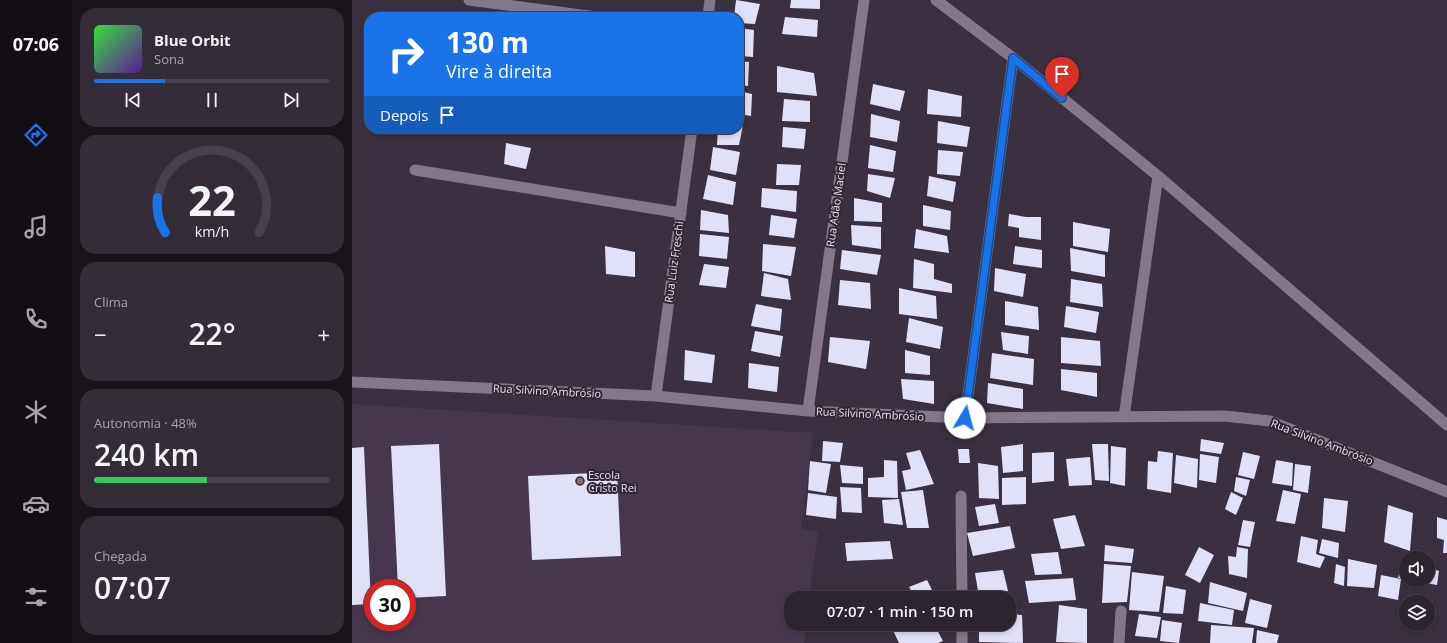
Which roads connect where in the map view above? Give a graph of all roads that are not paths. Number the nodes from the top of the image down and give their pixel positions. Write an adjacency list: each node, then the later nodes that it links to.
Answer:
1 (469, 0): 5 (street)
2 (710, 0): 6 (street)
3 (864, 0): 14 (street, Rua Adão Maciel)
4 (936, 0): 7 (street)
5 (559, 12)
6 (709, 12)
7 (1013, 58): 10 (street); 16 (street)
8 (691, 134): 11 (street, Rua Luiz Freschi)
9 (415, 170): 11 (street)
10 (1158, 176): 15 (street); 17 (street)
11 (681, 213): 13 (street, Rua Luiz Freschi)
12 (352, 382): 13 (street, Rua Silvino Ambrósio)
13 (656, 396): 14 (street, Rua Silvino Ambrósio)
14 (808, 411): 16 (street, Rua Silvino Ambrósio)
15 (1124, 417): 16 (street, Rua Silvino Ambrósio); 18 (street, Rua Silvino Ambrósio)
16 (965, 418)
17 (1447, 425)
18 (1447, 492)
19 (961, 496): 20 (street)
20 (962, 591)
21 (1122, 611): 24 (street)
22 (962, 631): 23 (street)
23 (962, 643)
24 (1119, 643)

